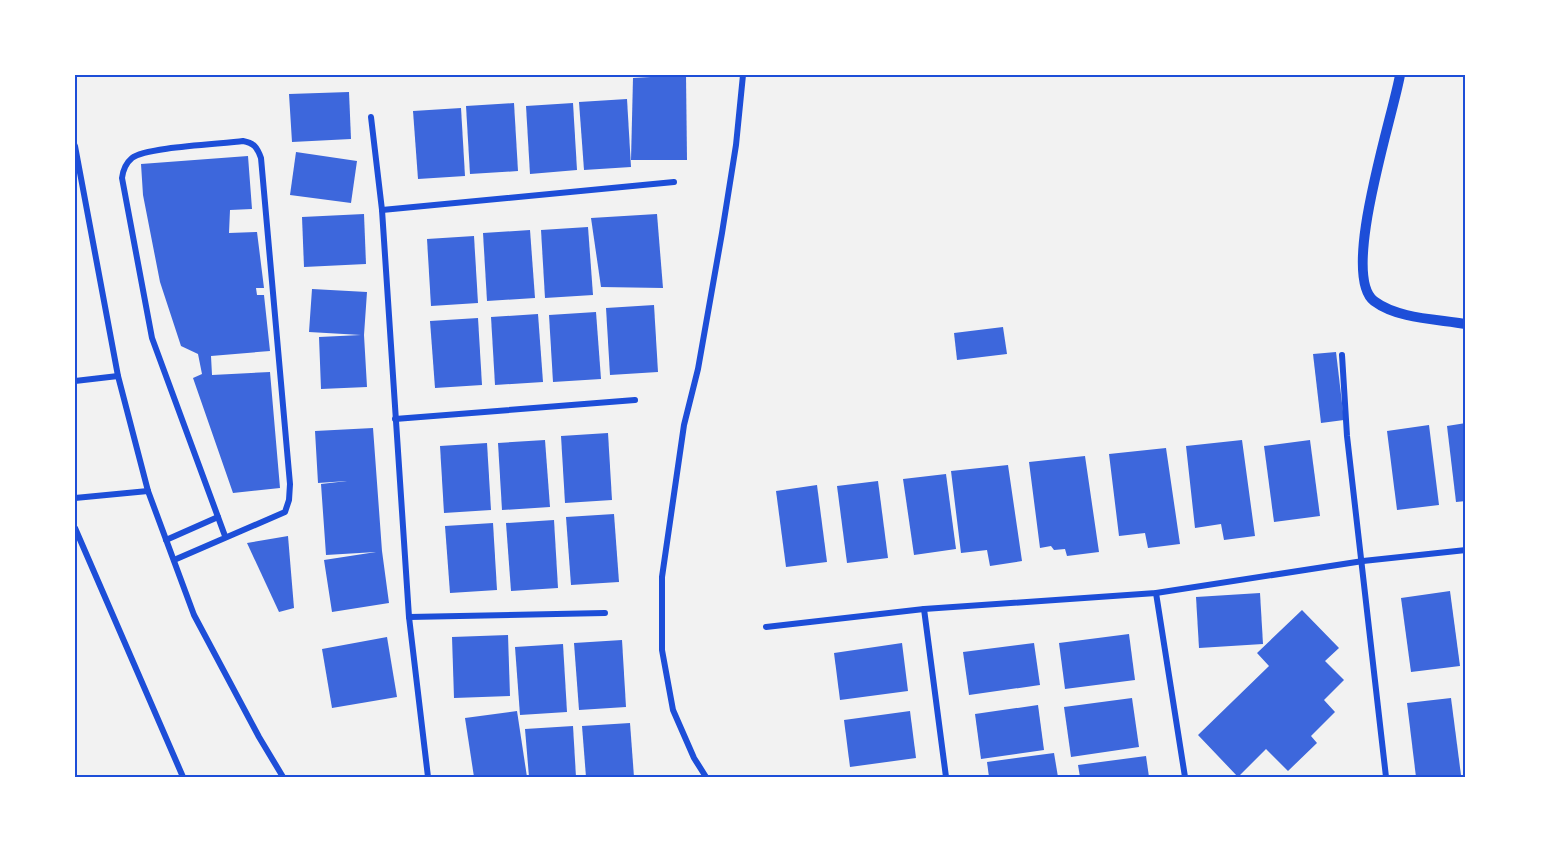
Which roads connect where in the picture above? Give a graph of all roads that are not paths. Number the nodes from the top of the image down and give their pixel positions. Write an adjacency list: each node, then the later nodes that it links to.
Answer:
1 (742, 75): 30 (street)
2 (1400, 75): 7 (street)
3 (371, 117): 6 (street)
4 (75, 146): 9 (street)
5 (674, 182): 6 (street)
6 (382, 210): 12 (street)
7 (1466, 324)
8 (1342, 355): 21 (street)
9 (118, 376): 10 (street); 13 (street)
10 (75, 381)
11 (635, 400): 12 (street)
12 (395, 419): 25 (street)
13 (148, 492): 14 (street); 18 (street)
14 (75, 498)
15 (218, 517): 17 (street); 17 (street); 18 (street)
16 (75, 528): 27 (street)
17 (225, 536): 20 (street)
18 (166, 540): 20 (street)
19 (1466, 550): 21 (street)
20 (174, 560): 28 (street)
21 (1363, 561): 22 (street); 33 (street)
22 (1156, 593): 23 (street); 32 (street)
23 (924, 609): 26 (street); 31 (street)
24 (605, 613): 25 (street)
25 (409, 617): 29 (street)
26 (766, 627)
27 (183, 777)
28 (283, 777)
29 (428, 777)
30 (706, 777)
31 (946, 777)
32 (1185, 777)
33 (1386, 777)

